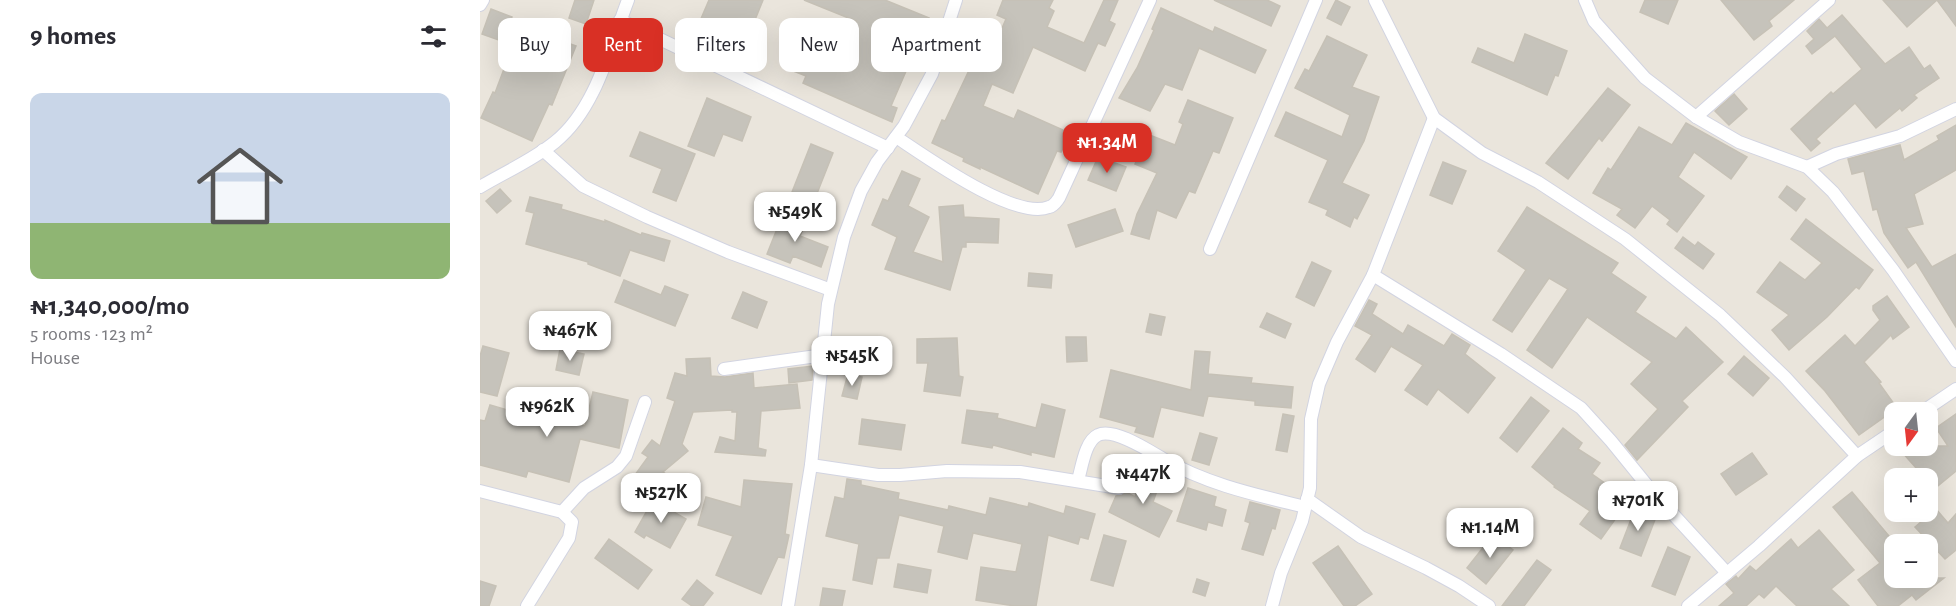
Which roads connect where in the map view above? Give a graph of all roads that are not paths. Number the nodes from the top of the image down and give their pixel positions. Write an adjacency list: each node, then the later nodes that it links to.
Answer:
1 (483, 0): 9 (street)
2 (628, 0): 10 (street)
3 (956, 0): 16 (street)
4 (1150, 0): 16 (street)
5 (1316, 0): 21 (street)
6 (1375, 0): 15 (street)
7 (1585, 0): 14 (street)
8 (1829, 0): 14 (street)
9 (480, 5)
10 (621, 18)
11 (663, 41): 17 (street)
12 (600, 72): 18 (street)
13 (1956, 110): 19 (street)
14 (1696, 117): 19 (street)
15 (1434, 118): 22 (street); 31 (street)
16 (896, 137): 17 (street)
17 (888, 148): 23 (street)
18 (543, 150): 20 (street); 23 (street)
19 (1807, 167): 25 (street)
20 (480, 187)
21 (1210, 249)
22 (1373, 275): 36 (street); 38 (street)
23 (831, 291): 24 (street)
24 (824, 355): 26 (street); 32 (street)
25 (1956, 361)
26 (724, 369)
27 (1956, 389): 29 (street)
28 (645, 402): 37 (street)
29 (1937, 402)
30 (1884, 438): 31 (street)
31 (1857, 456): 38 (street)
32 (811, 465): 33 (street); 40 (street)
33 (1078, 480): 34 (street); 36 (street)
34 (1119, 488)
35 (480, 491): 37 (street)
36 (1306, 503): 41 (street); 42 (street)
37 (562, 512): 39 (street)
38 (1727, 573): 43 (street)
39 (526, 606)
40 (788, 606)
41 (1272, 606)
42 (1489, 606)
43 (1688, 606)

